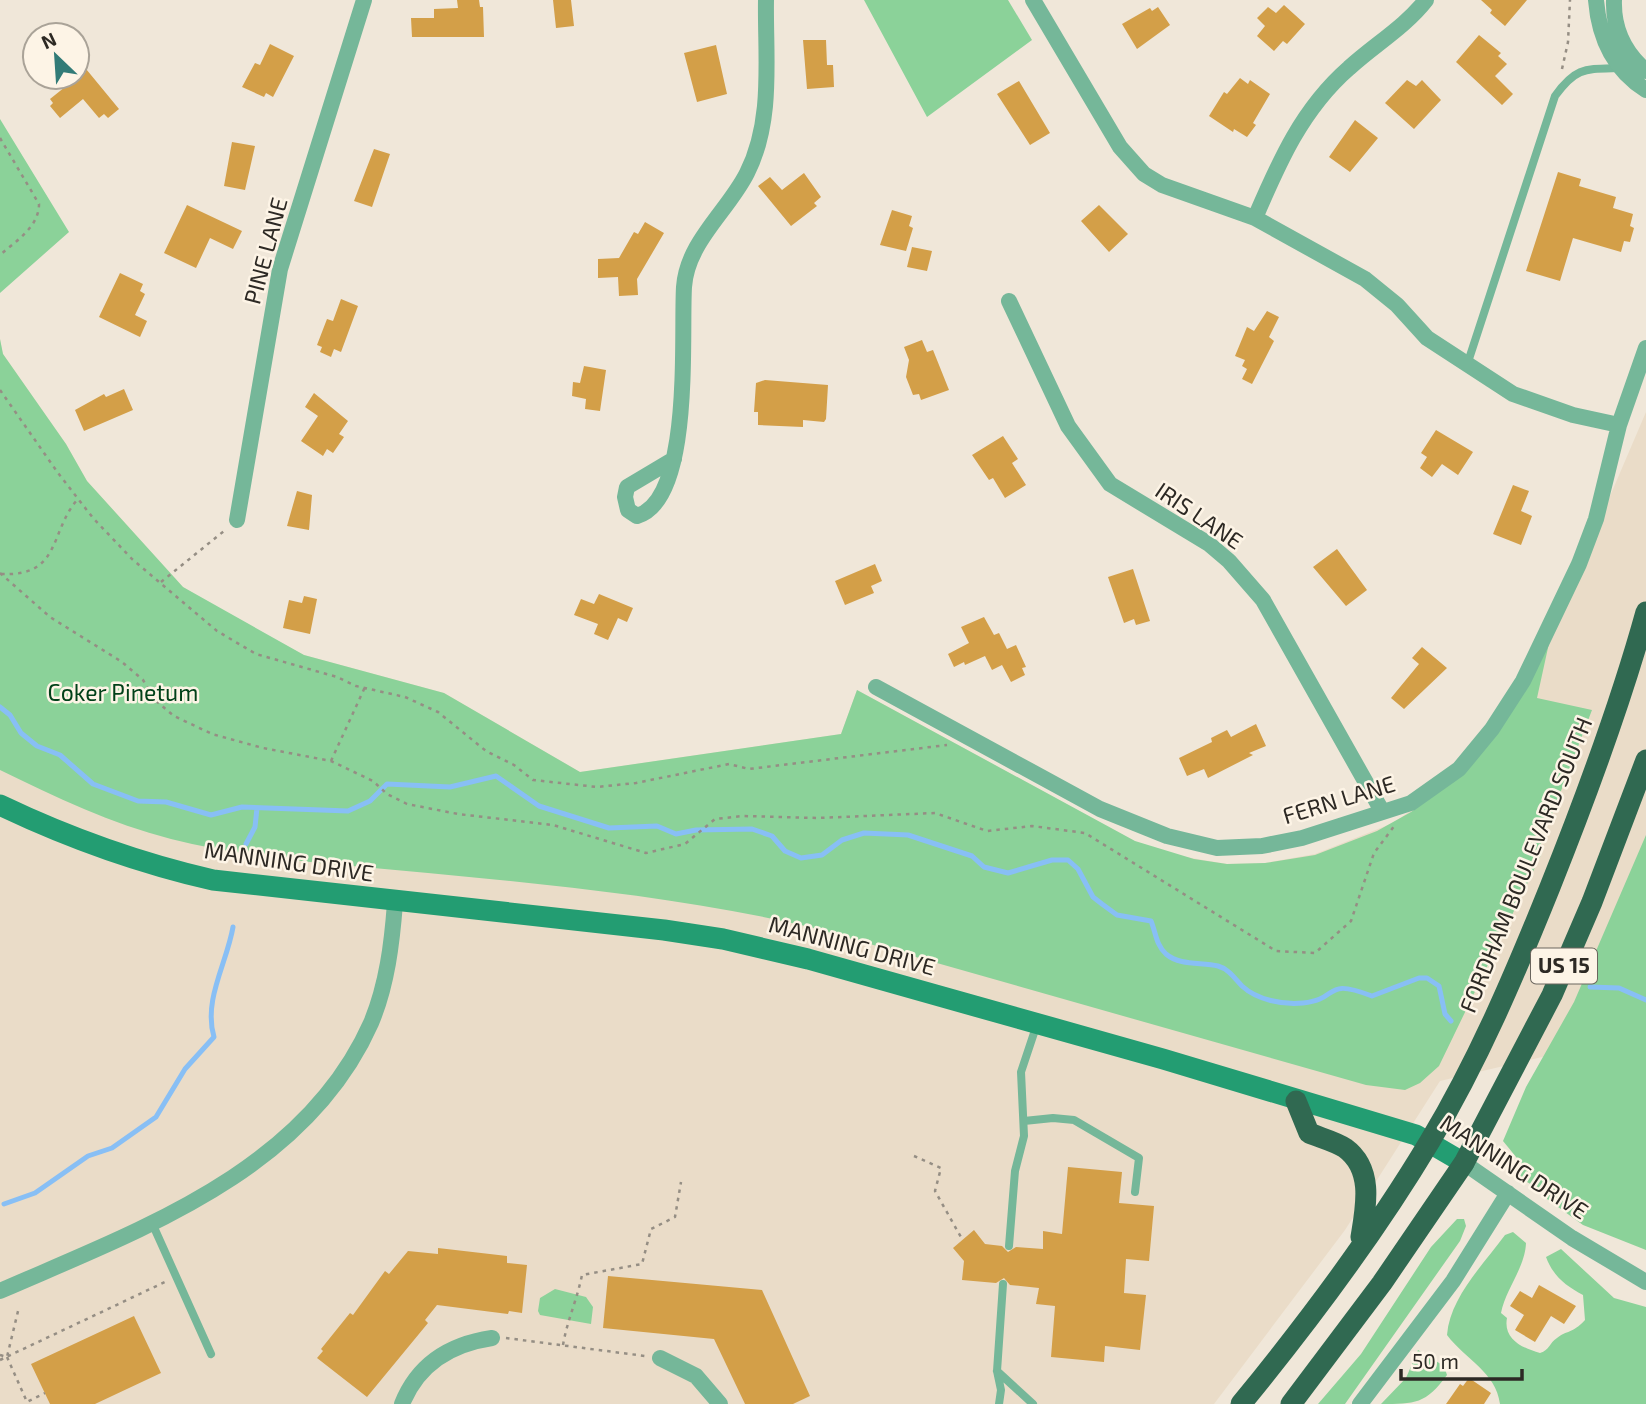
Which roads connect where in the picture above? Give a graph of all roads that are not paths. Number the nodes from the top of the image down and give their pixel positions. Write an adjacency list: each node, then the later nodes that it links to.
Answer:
1 (364, 0): 16 (street, PINE LANE)
2 (766, 0): 15 (street)
3 (1033, 0): 10 (street)
4 (1426, 0): 10 (street)
5 (1596, 0): 7 (street)
6 (1614, 0): 8 (street)
7 (1619, 68): 9 (street); 13 (lane)
8 (1646, 71)
9 (1646, 90)
10 (1255, 218): 13 (street)
11 (1009, 301): 21 (street, IRIS LANE)
12 (1646, 348): 14 (street, FERN LANE)
13 (1467, 365): 14 (street)
14 (1619, 425): 21 (street, FERN LANE)
15 (674, 459)
16 (237, 520)
17 (1646, 612): 26 (highway, FORDHAM BOULEVARD SOUTH / US 15)
18 (876, 687): 21 (street, FERN LANE)
19 (1646, 760): 27 (highway, US 15)
20 (0, 805): 22 (street, MANNING DRIVE)
21 (1382, 811)
22 (395, 903): 23 (street, MANNING DRIVE); 30 (street)
23 (1037, 1024): 24 (street, MANNING DRIVE); 25 (lane)
24 (1296, 1101): 26 (street, MANNING DRIVE); 32 (highway)
25 (1024, 1121): 28 (lane); 31 (lane)
26 (1430, 1140): 27 (street, MANNING DRIVE); 32 (highway, FORDHAM BOULEVARD SOUTH / US 15)
27 (1464, 1163): 29 (street, MANNING DRIVE); 45 (highway, US 15)
28 (1135, 1192)
29 (1508, 1193): 33 (street, MANNING DRIVE); 46 (street)
30 (152, 1223): 35 (street); 37 (lane)
31 (1009, 1246)
32 (1359, 1248): 44 (highway, FORDHAM BOULEVARD SOUTH / US 15)
33 (1646, 1282)
34 (1003, 1284): 39 (lane)
35 (0, 1291)
36 (492, 1338): 40 (street)
37 (211, 1354)
38 (660, 1359): 41 (street)
39 (997, 1371): 42 (lane); 43 (lane)
40 (402, 1404)
41 (720, 1404)
42 (999, 1404)
43 (1033, 1404)
44 (1241, 1404)
45 (1291, 1404)
46 (1360, 1404)

